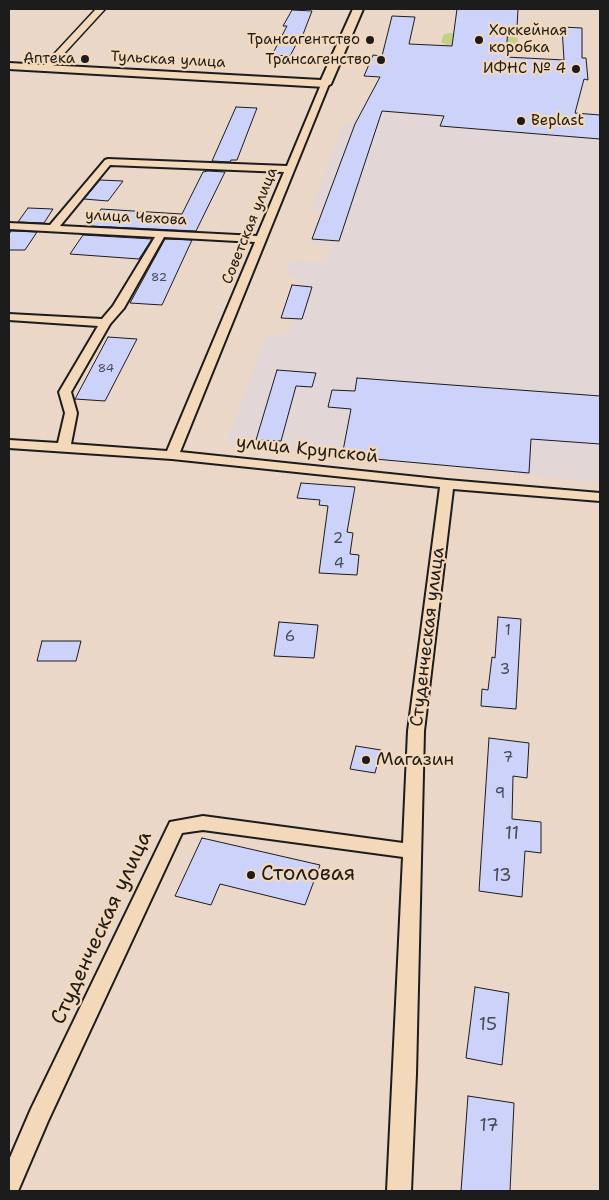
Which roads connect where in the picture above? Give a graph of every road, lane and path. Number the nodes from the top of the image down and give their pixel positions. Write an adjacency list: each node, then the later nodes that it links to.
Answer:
1 (101, 9): 4 (street)
2 (358, 9): 5 (main road, Советская улица)
3 (9, 66): 4 (main road, Тульская улица)
4 (46, 68): 5 (main road, Тульская улица)
5 (325, 84): 6 (street, Советская улица)
6 (290, 169): 8 (street); 10 (street, Советская улица)
7 (9, 226): 8 (street, улица Чехова)
8 (52, 229): 9 (street, улица Чехова)
9 (161, 234): 10 (street, улица Чехова); 12 (street)
10 (261, 240): 15 (street, Советская улица)
11 (9, 317): 12 (street)
12 (105, 323): 14 (street)
13 (9, 444): 14 (street, улица Крупской)
14 (64, 448): 15 (street, улица Крупской)
15 (172, 455): 16 (street, улица Крупской)
16 (447, 484): 17 (street, улица Крупской); 18 (street, Студенческая улица)
17 (600, 497)
18 (412, 851): 19 (street, Студенческая улица); 20 (street, Студенческая улица)
19 (9, 1186)
20 (399, 1191)

